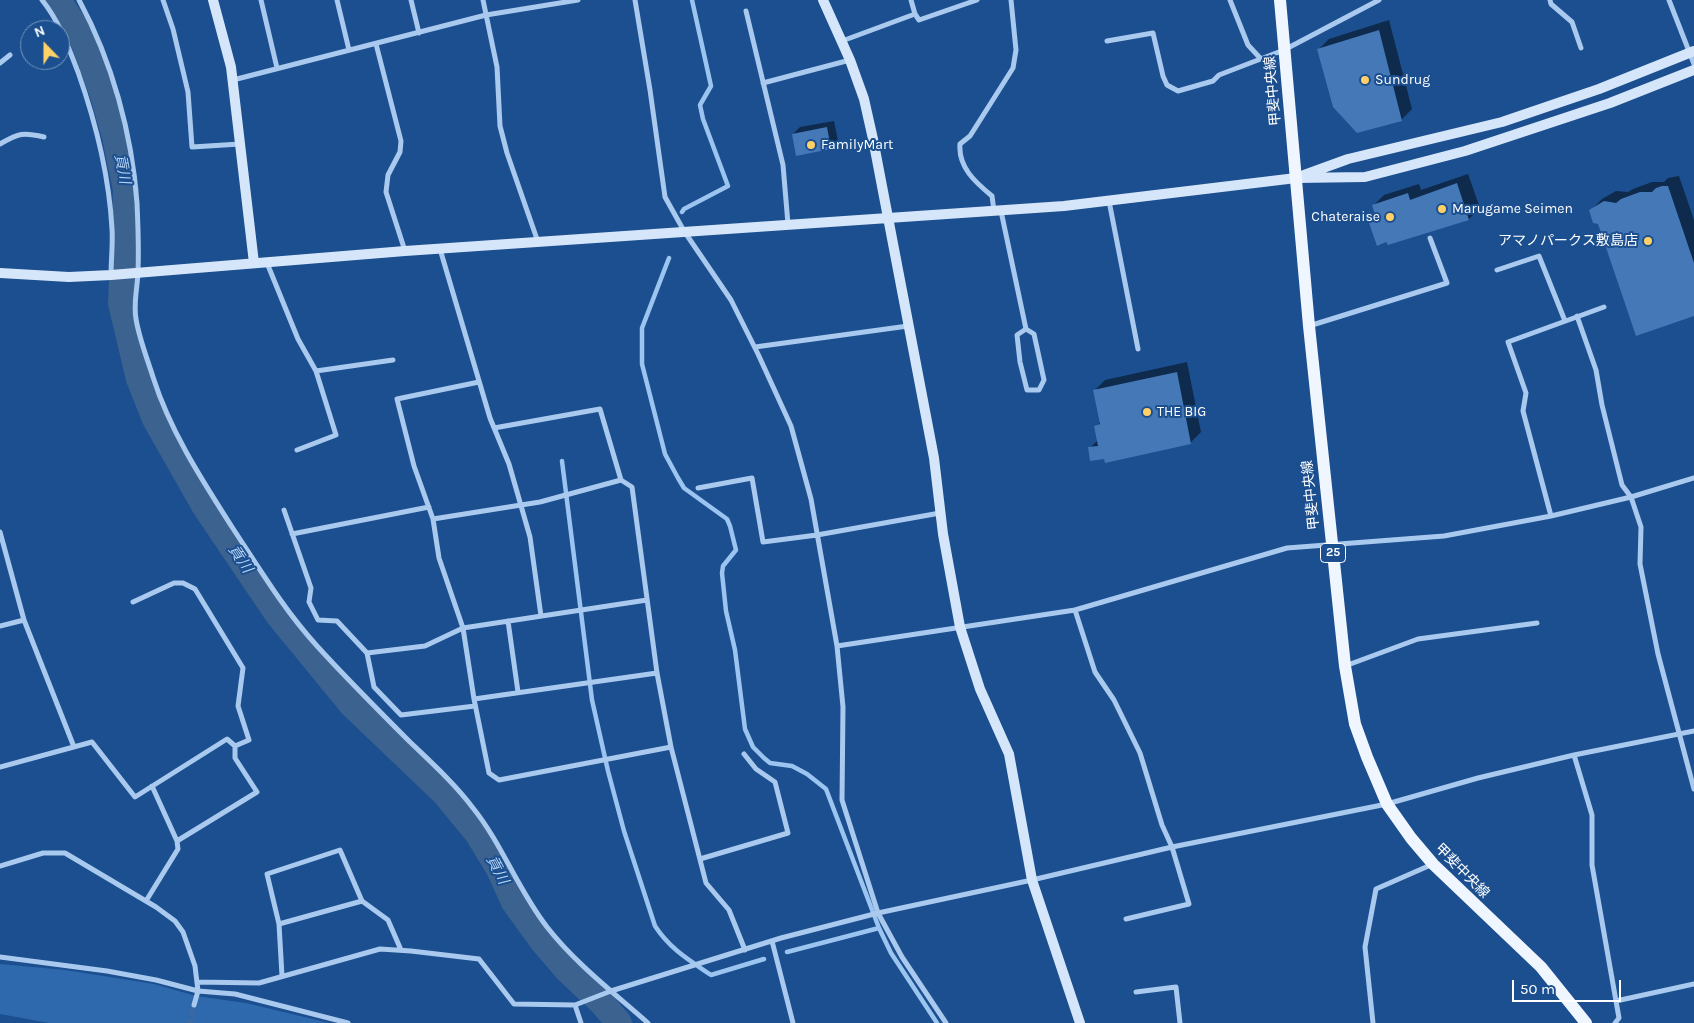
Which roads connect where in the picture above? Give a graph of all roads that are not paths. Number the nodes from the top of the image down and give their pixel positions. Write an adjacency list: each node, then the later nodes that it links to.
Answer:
1 (42, 0): 58 (street)
2 (79, 0): 57 (street)
3 (163, 0): 42 (street)
4 (213, 0): 38 (street)
5 (261, 0): 36 (street)
6 (337, 0): 28 (street)
7 (411, 0): 23 (street)
8 (483, 0): 22 (street)
9 (578, 0): 22 (street)
10 (634, 0): 48 (street)
11 (823, 0): 24 (street)
12 (911, 0): 21 (street)
13 (977, 0): 21 (street)
14 (1011, 0): 45 (street)
15 (1230, 0): 32 (street)
16 (1280, 0): 29 (main road, 甲斐中央線 / 25)
17 (1379, 0): 29 (street)
18 (1550, 0): 27 (street)
19 (1669, 0): 30 (street)
20 (746, 11): 39 (street)
21 (915, 14): 24 (street)
22 (486, 15): 23 (street); 50 (street)
23 (419, 32): 26 (street)
24 (841, 41): 33 (street)
25 (1107, 41): 32 (street)
26 (376, 44): 28 (street); 52 (street)
27 (1580, 48)
28 (349, 50): 36 (street)
29 (1284, 50): 32 (street); 43 (main road, 甲斐中央線 / 25)
30 (1692, 52): 35 (street); 43 (street)
31 (10, 55): 34 (street)
32 (1261, 59)
33 (850, 60): 39 (street); 46 (street)
34 (0, 63)
35 (1694, 64)
36 (277, 68): 38 (street)
37 (1694, 70): 43 (street)
38 (233, 80): 42 (street)
39 (763, 83): 47 (street)
40 (44, 137): 41 (street)
41 (0, 144)
42 (241, 144): 54 (street)
43 (1296, 178): 44 (street); 63 (main road, 甲斐中央線 / 25)
44 (1109, 201): 45 (street); 66 (street)
45 (997, 211): 46 (street); 64 (street)
46 (889, 217): 47 (street); 62 (street)
47 (788, 224): 48 (street)
48 (684, 232): 50 (street); 65 (street)
49 (1430, 238): 63 (street)
50 (538, 242): 51 (street)
51 (440, 249): 52 (street); 69 (street)
52 (405, 251): 53 (street)
53 (267, 262): 54 (street); 68 (street)
54 (254, 263): 57 (street)
55 (1497, 270): 61 (street)
56 (0, 273): 58 (street)
57 (136, 273): 58 (street); 133 (street)
58 (111, 275)
59 (1604, 306): 60 (street)
60 (1577, 316): 61 (street); 75 (street)
61 (1565, 321): 80 (street)
62 (908, 326): 65 (street); 79 (street)
63 (1309, 326): 85 (main road, 甲斐中央線 / 25)
64 (1026, 330): 64 (street)
65 (755, 347): 84 (street)
66 (1138, 349)
67 (393, 360): 68 (street)
68 (316, 371): 71 (street)
69 (479, 382): 70 (street); 77 (street)
70 (494, 428): 73 (street); 76 (street)
71 (296, 450)
72 (1694, 478): 75 (street)
73 (621, 480): 76 (street); 86 (street)
74 (698, 488): 84 (street)
75 (1631, 497): 80 (street); 104 (street)
76 (521, 505): 81 (street); 89 (street)
77 (428, 507): 81 (street); 83 (street)
78 (284, 510): 83 (street)
79 (940, 513): 84 (street); 94 (street)
80 (1551, 516): 85 (street)
81 (433, 519): 95 (street)
82 (0, 532): 90 (street)
83 (292, 534): 97 (street)
84 (817, 535): 96 (street)
85 (1332, 544): 88 (street); 98 (main road, 甲斐中央線 / 25)
86 (647, 600): 89 (street); 99 (street)
87 (133, 602): 105 (street)
88 (1075, 610): 94 (street); 115 (street)
89 (541, 616): 91 (street)
90 (24, 620): 93 (street); 106 (street)
91 (508, 621): 95 (street); 100 (street)
92 (1537, 622): 98 (street)
93 (0, 626)
94 (960, 627): 96 (street); 119 (street)
95 (463, 628): 97 (street); 101 (street)
96 (836, 646): 122 (street)
97 (367, 653): 102 (street)
98 (1345, 666): 113 (main road, 甲斐中央線 / 25)
99 (657, 674): 100 (street); 107 (street)
100 (518, 692): 101 (street)
101 (474, 699): 102 (street)
102 (475, 706): 107 (street)
103 (1694, 731): 104 (street)
104 (1678, 734): 109 (street); 112 (street)
105 (235, 746): 111 (street); 114 (street)
106 (74, 747): 110 (street); 111 (street)
107 (671, 747): 116 (street)
108 (744, 754): 116 (street)
109 (1574, 755): 113 (street); 135 (street)
110 (0, 767)
111 (152, 786): 114 (street)
112 (1694, 789)
113 (1387, 804): 115 (street); 117 (main road, 甲斐中央線 / 25)
114 (177, 841): 120 (street)
115 (1172, 847): 119 (street); 123 (street)
116 (700, 858): 127 (street)
117 (1433, 864): 145 (street); 146 (main road, 甲斐中央線 / 25)
118 (0, 866): 120 (street)
119 (1032, 880): 122 (street); 143 (street)
120 (146, 901): 130 (street)
121 (362, 901): 124 (street); 124 (street); 126 (street)
122 (877, 913): 125 (street); 142 (street)
123 (1126, 919)
124 (279, 924): 129 (street)
125 (772, 941): 127 (street); 141 (street)
126 (401, 950): 129 (street); 137 (street)
127 (744, 950): 133 (street)
128 (0, 957): 132 (street)
129 (282, 976): 130 (street)
130 (197, 982): 132 (street)
131 (1694, 984): 135 (street)
132 (198, 991): 136 (street); 138 (street)
133 (611, 991): 137 (street); 140 (street)
134 (1136, 992): 144 (street)
135 (1616, 1001): 147 (street)
136 (194, 1005)
137 (575, 1005): 139 (street)
138 (348, 1023)
139 (581, 1023)
140 (648, 1023)
141 (793, 1023)
142 (946, 1023)
143 (1080, 1023)
144 (1180, 1023)
145 (1373, 1023)
146 (1586, 1023)
147 (1615, 1023)

